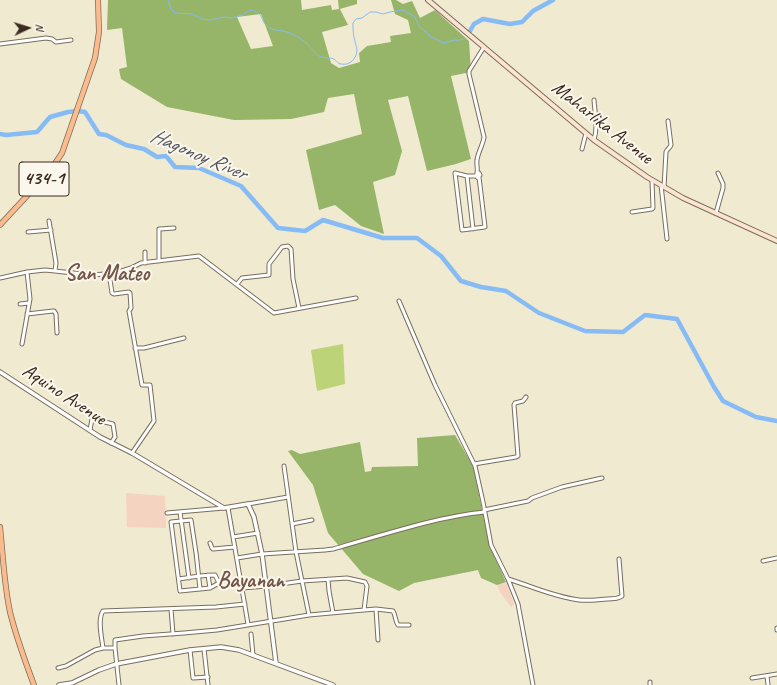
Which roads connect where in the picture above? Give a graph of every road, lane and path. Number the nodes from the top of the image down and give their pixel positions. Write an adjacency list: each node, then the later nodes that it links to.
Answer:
1 (98, 0): 19 (main road, 434-1)
2 (428, 0): 5 (main road, Maharlika Avenue)
3 (71, 40): 4 (street)
4 (0, 44)
5 (484, 47): 8 (main road, Maharlika Avenue); 12 (street)
6 (594, 100): 9 (street)
7 (668, 121): 15 (street)
8 (586, 134): 9 (main road, Maharlika Avenue); 10 (street)
9 (594, 140): 14 (main road, Maharlika Avenue)
10 (582, 148)
11 (718, 173): 17 (street)
12 (476, 174): 13 (street); 21 (street)
13 (467, 176): 21 (street); 21 (street)
14 (652, 181): 15 (main road, Maharlika Avenue); 16 (street)
15 (662, 186): 17 (main road, Maharlika Avenue); 24 (street)
16 (632, 212)
17 (716, 213): 25 (main road, Maharlika Avenue)
18 (49, 221): 22 (street)
19 (0, 225)
20 (174, 228): 27 (street)
21 (473, 228)
22 (51, 230): 23 (street); 29 (street)
23 (28, 232)
24 (666, 239)
25 (777, 241)
26 (145, 252): 28 (street)
27 (159, 261): 28 (street); 33 (street)
28 (145, 263): 31 (street)
29 (56, 271): 30 (street); 31 (street)
30 (27, 272): 32 (street); 36 (street)
31 (109, 273): 43 (street)
32 (0, 278)
33 (237, 284): 38 (street); 38 (street)
34 (356, 298): 38 (street)
35 (399, 301): 49 (street)
36 (30, 303): 37 (street); 39 (street)
37 (20, 304)
38 (299, 308)
39 (27, 314): 40 (street); 42 (street)
40 (57, 333)
41 (184, 338): 43 (street)
42 (22, 344)
43 (135, 348): 48 (street)
44 (0, 372): 46 (street, Aquino Avenue)
45 (526, 397): 49 (street)
46 (90, 430): 47 (street, Aquino Avenue); 47 (street)
47 (111, 443): 48 (street, Aquino Avenue)
48 (132, 453): 54 (street, Aquino Avenue)
49 (474, 464): 55 (street)
50 (284, 466): 52 (street)
51 (602, 478): 55 (street)
52 (288, 497): 53 (street); 60 (street)
53 (248, 504): 54 (street); 62 (street)
54 (226, 508): 56 (street); 63 (street)
55 (484, 511): 66 (street); 77 (street)
56 (180, 512): 57 (street); 59 (street)
57 (167, 514)
58 (312, 520): 60 (street)
59 (181, 521): 73 (street); 74 (street); 75 (street)
60 (292, 524): 66 (street)
61 (0, 527): 107 (main road)
62 (258, 533): 63 (street); 67 (street)
63 (233, 537): 65 (street)
64 (210, 543): 65 (street)
65 (235, 547): 68 (street)
66 (296, 552): 67 (street); 78 (street)
67 (262, 554): 68 (street); 79 (street)
68 (237, 558): 81 (street)
69 (777, 558): 71 (street)
70 (619, 559): 77 (street)
71 (763, 561)
72 (208, 575): 73 (street); 80 (street); 80 (street)
73 (199, 576): 74 (street); 82 (street)
74 (188, 578): 75 (street)
75 (179, 579): 82 (street)
76 (328, 579): 78 (street); 86 (street); 87 (street)
77 (508, 579): 112 (street)
78 (302, 581): 79 (street); 88 (street)
79 (267, 586): 81 (street); 89 (street)
80 (210, 588): 82 (street)
81 (242, 588): 83 (street)
82 (200, 589)
83 (245, 604): 84 (street); 90 (street)
84 (171, 609): 92 (street); 95 (street)
85 (376, 609): 86 (street); 91 (street); 94 (street)
86 (364, 610): 87 (street)
87 (333, 612): 88 (street)
88 (309, 615): 89 (street)
89 (271, 621): 90 (street); 100 (street)
90 (248, 624): 92 (street)
91 (409, 625)
92 (173, 634): 96 (street)
93 (251, 634): 99 (street)
94 (378, 640)
95 (103, 648): 96 (street); 102 (street)
96 (115, 648): 101 (street)
97 (204, 649): 98 (street); 99 (street); 104 (street)
98 (190, 650): 101 (street); 104 (street)
99 (253, 655): 100 (street)
100 (276, 663): 111 (street)
101 (116, 664): 108 (street); 109 (street)
102 (58, 668)
103 (777, 674): 105 (street)
104 (208, 676): 110 (street)
105 (767, 676): 106 (street); 113 (street)
106 (752, 678)
107 (34, 685)
108 (59, 685)
109 (120, 685)
110 (208, 685)
111 (333, 685)
112 (533, 685)
113 (768, 685)

